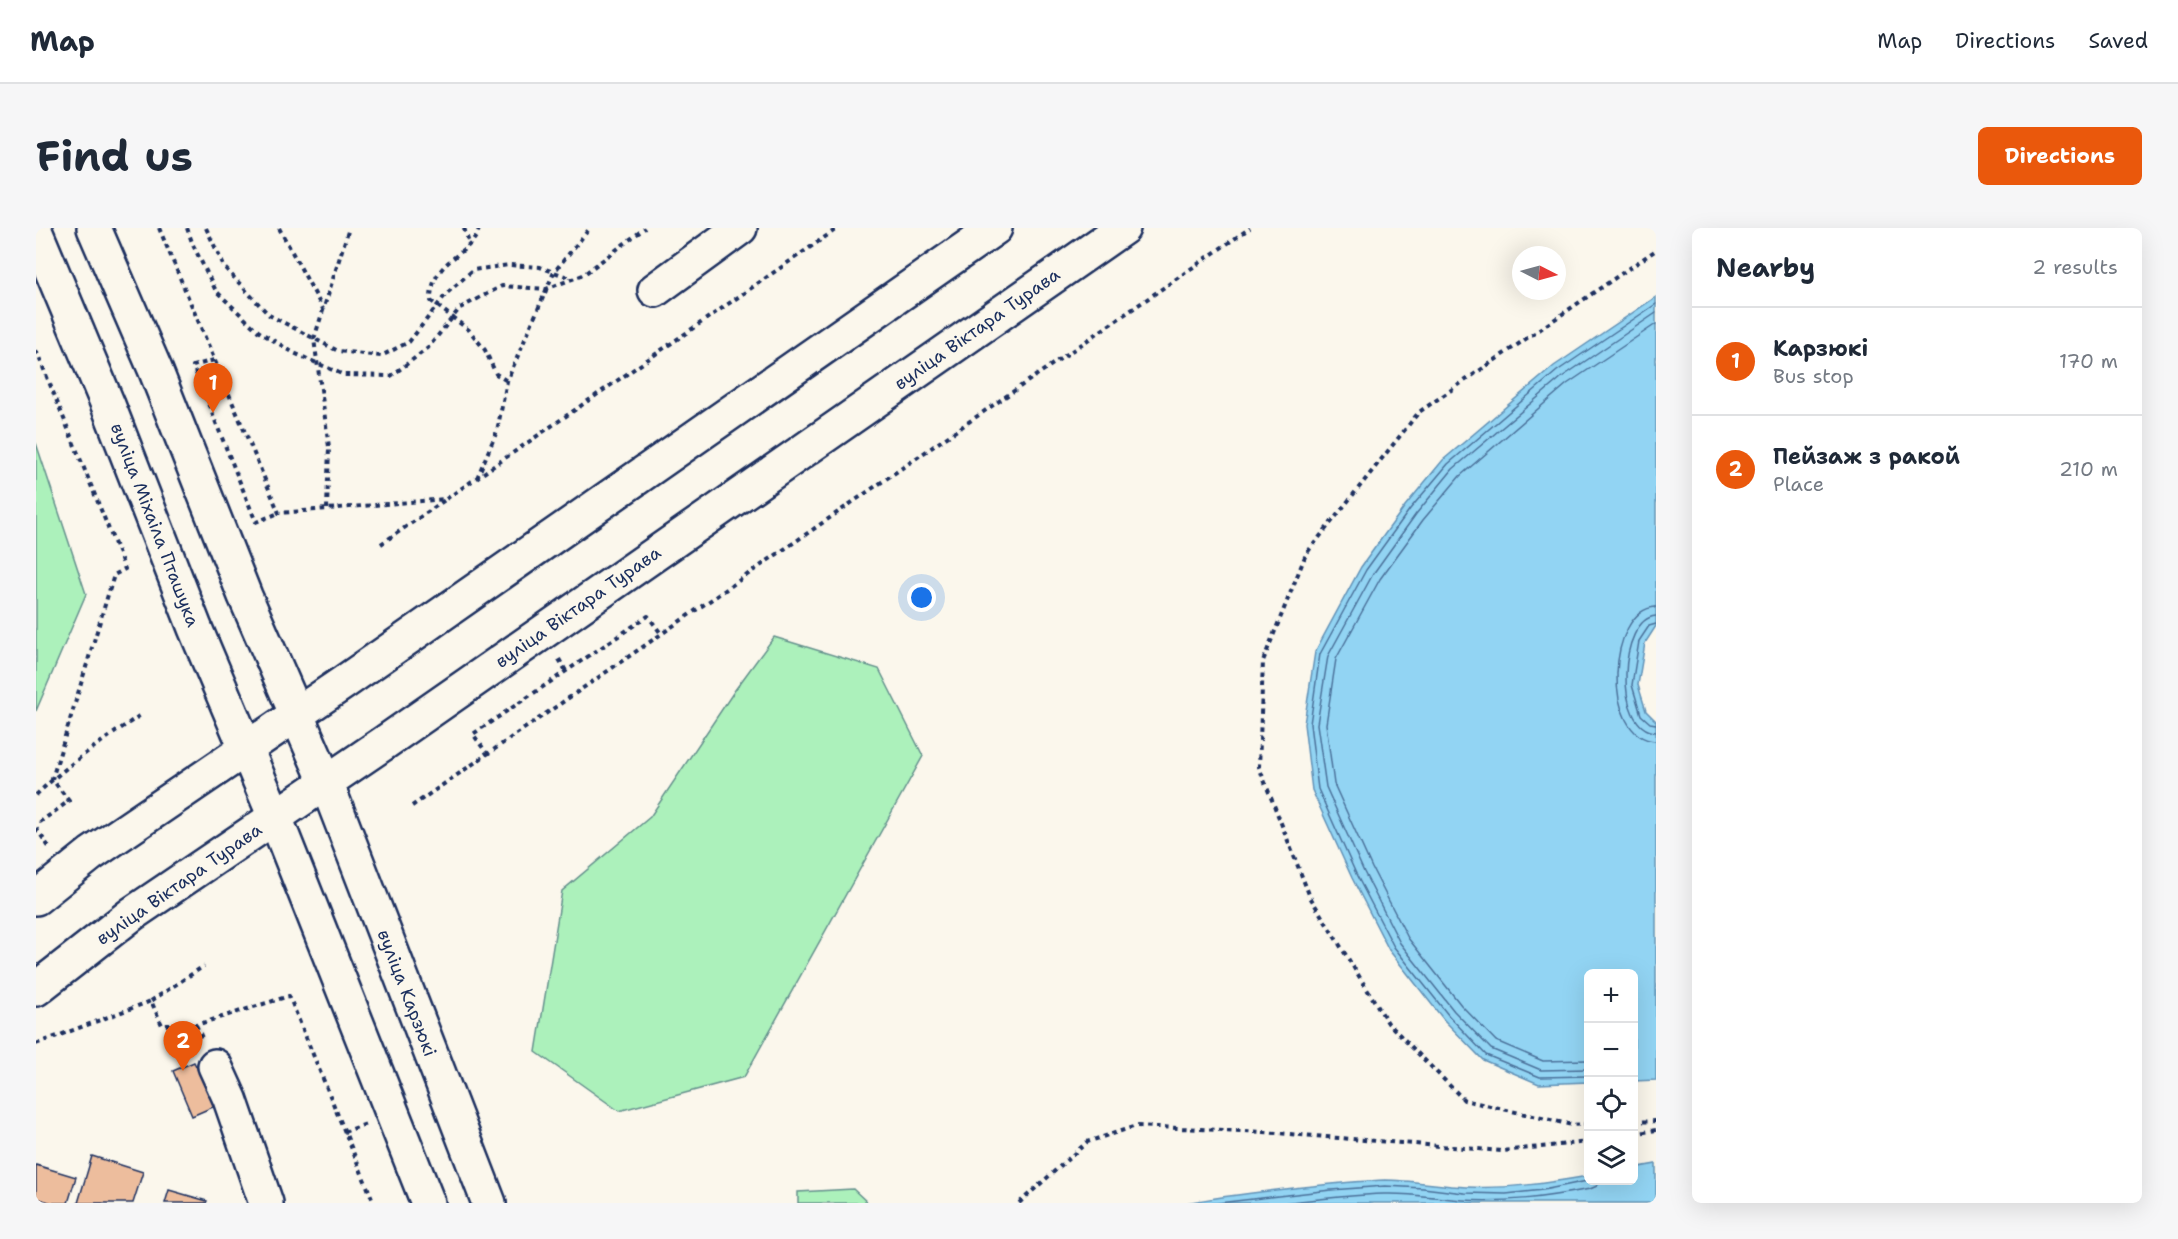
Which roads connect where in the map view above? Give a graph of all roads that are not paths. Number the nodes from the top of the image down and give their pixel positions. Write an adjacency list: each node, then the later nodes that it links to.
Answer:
1 (94, 228): 7 (main road)
2 (740, 228): 6 (main road)
3 (995, 228): 7 (main road)
4 (1123, 228): 9 (main road, вуліца Віктара Турава)
5 (36, 233): 8 (main road, вуліца Міхаіла Пташука)
6 (655, 290)
7 (297, 714): 8 (main road); 9 (main road)
8 (246, 749): 10 (main road, вуліца Міхаіла Пташука); 11 (main road)
9 (326, 782): 10 (main road, вуліца Віктара Турава); 16 (main road, вуліца Карзюкі)
10 (275, 817): 12 (main road, вуліца Віктара Турава); 15 (main road)
11 (36, 898)
12 (36, 989)
13 (215, 1066): 14 (main road)
14 (266, 1203)
15 (428, 1203)
16 (489, 1203)

